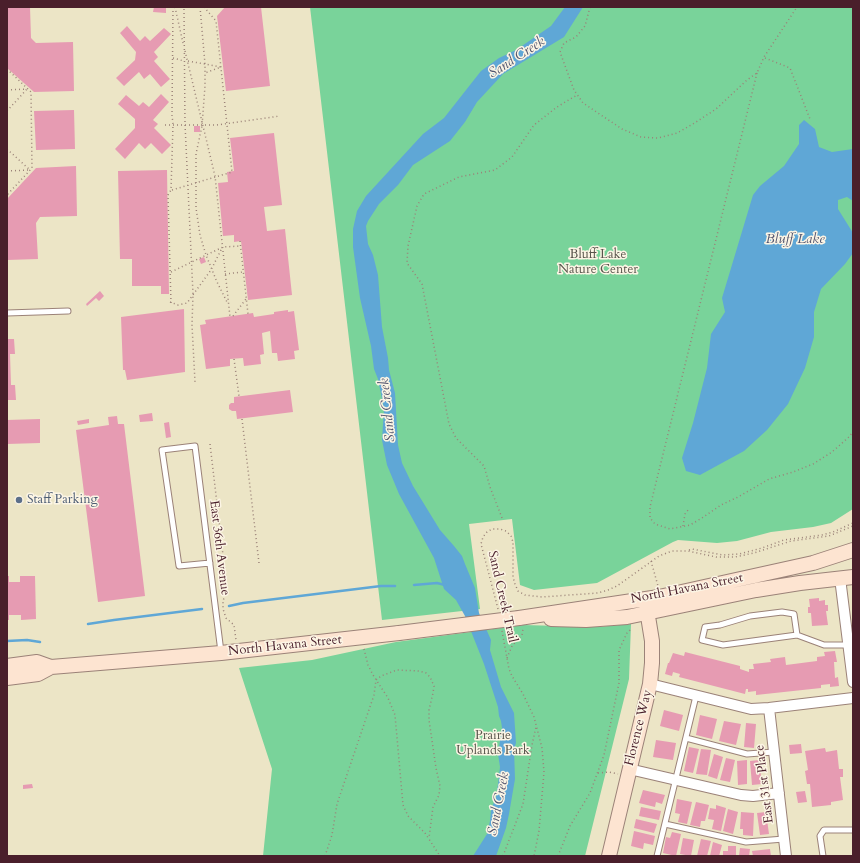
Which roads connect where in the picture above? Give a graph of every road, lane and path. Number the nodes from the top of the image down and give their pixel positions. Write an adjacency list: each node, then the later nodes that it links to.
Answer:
1 (174, 7): 7 (path); 9 (path)
2 (200, 7): 12 (path)
3 (204, 7): 13 (path)
4 (590, 7): 19 (path)
5 (797, 7): 8 (path)
6 (184, 9): 7 (path)
7 (184, 46): 10 (path); 11 (path)
8 (764, 57): 15 (path); 22 (path)
9 (172, 58): 10 (path); 24 (path)
10 (184, 60): 11 (path); 25 (path)
11 (187, 61): 12 (path); 27 (path)
12 (205, 64): 13 (path); 16 (path)
13 (221, 67): 16 (path); 26 (path)
14 (7, 69): 17 (path)
15 (757, 73): 19 (path); 62 (path)
16 (205, 74): 27 (path)
17 (27, 89): 18 (path); 20 (path); 29 (path)
18 (7, 90)
19 (577, 95): 60 (path)
20 (7, 110)
21 (280, 116): 26 (path)
22 (810, 119)
23 (165, 124): 24 (path)
24 (173, 124): 25 (path); 34 (path)
25 (185, 124): 27 (path); 33 (path)
26 (227, 124): 27 (path); 31 (path)
27 (202, 126): 31 (path); 32 (path)
28 (7, 149): 29 (path)
29 (30, 170): 30 (path); 35 (path)
30 (7, 171)
31 (215, 176): 32 (path); 38 (path)
32 (196, 183): 33 (path); 39 (path)
33 (187, 186): 34 (path); 40 (path)
34 (171, 190): 42 (path)
35 (7, 195)
36 (240, 241): 37 (path)
37 (240, 246): 38 (path); 43 (path)
38 (223, 247): 39 (path); 41 (path); 44 (path)
39 (206, 255): 40 (path); 41 (path)
40 (191, 262): 42 (path); 45 (path)
41 (212, 270): 45 (path); 47 (path)
42 (171, 272): 45 (path)
43 (243, 272): 44 (path); 46 (path)
44 (225, 274): 47 (path)
45 (193, 294): 54 (path)
46 (246, 299): 50 (path); 52 (path)
47 (228, 304): 51 (path)
48 (68, 312): 49 (lane)
49 (7, 314)
50 (248, 314)
51 (230, 316)
52 (233, 316)
53 (234, 359): 55 (path)
54 (195, 382)
55 (238, 396)
56 (242, 419): 68 (path)
57 (853, 431): 62 (path)
58 (210, 444): 77 (path)
59 (688, 510): 62 (path)
60 (502, 518)
61 (853, 523): 65 (path)
62 (683, 526)
63 (853, 526): 65 (path, Sand Creek Trail)
64 (853, 550): 71 (main road, North Havana Street)
65 (688, 551): 66 (path, Sand Creek Trail)
66 (651, 561): 70 (path); 72 (path, Sand Creek Trail)
67 (210, 562): 67 (lane, East 36th Avenue); 80 (lane, East 36th Avenue)
68 (259, 563)
69 (847, 578): 71 (main road, North Havana Street); 78 (street)
70 (658, 588)
71 (646, 606): 73 (main road, North Havana Street); 87 (main road, Florence Way)
72 (498, 610)
73 (521, 621): 80 (main road, North Havana Street, bridge); 81 (path)
74 (635, 628): 95 (path)
75 (502, 630): 81 (path, Sand Creek Trail)
76 (796, 635): 76 (lane); 78 (lane)
77 (236, 640)
78 (851, 644): 86 (street)
79 (363, 645): 85 (path)
80 (221, 653): 83 (main road, North Havana Street)
81 (507, 658): 91 (path, Sand Creek Trail)
82 (7, 666): 83 (main road, North Havana Street)
83 (51, 667): 84 (main road, North Havana Street)
84 (7, 678)
85 (376, 680): 100 (path); 100 (path); 102 (path)
86 (853, 682)
87 (650, 684): 88 (street); 94 (main road, Florence Way)
88 (696, 696): 90 (street); 92 (lane)
89 (853, 698): 90 (street)
90 (769, 708): 93 (street, East 31st Place)
91 (537, 725): 104 (path); 105 (path, Sand Creek Trail)
92 (686, 738): 93 (lane); 96 (lane)
93 (774, 752): 97 (street, East 31st Place)
94 (629, 769): 95 (path); 96 (street); 107 (main road, Florence Way)
95 (598, 773): 106 (path)
96 (676, 780): 97 (street); 98 (lane)
97 (779, 793): 101 (street, East 31st Place)
98 (665, 824): 101 (lane); 108 (lane)
99 (853, 830): 110 (lane)
100 (429, 838): 103 (path)
101 (784, 838): 109 (street, East 31st Place)
102 (325, 856)
103 (440, 856)
104 (503, 856)
105 (534, 856)
106 (558, 856)
107 (611, 856)
108 (657, 856)
109 (786, 856)
110 (823, 856)

